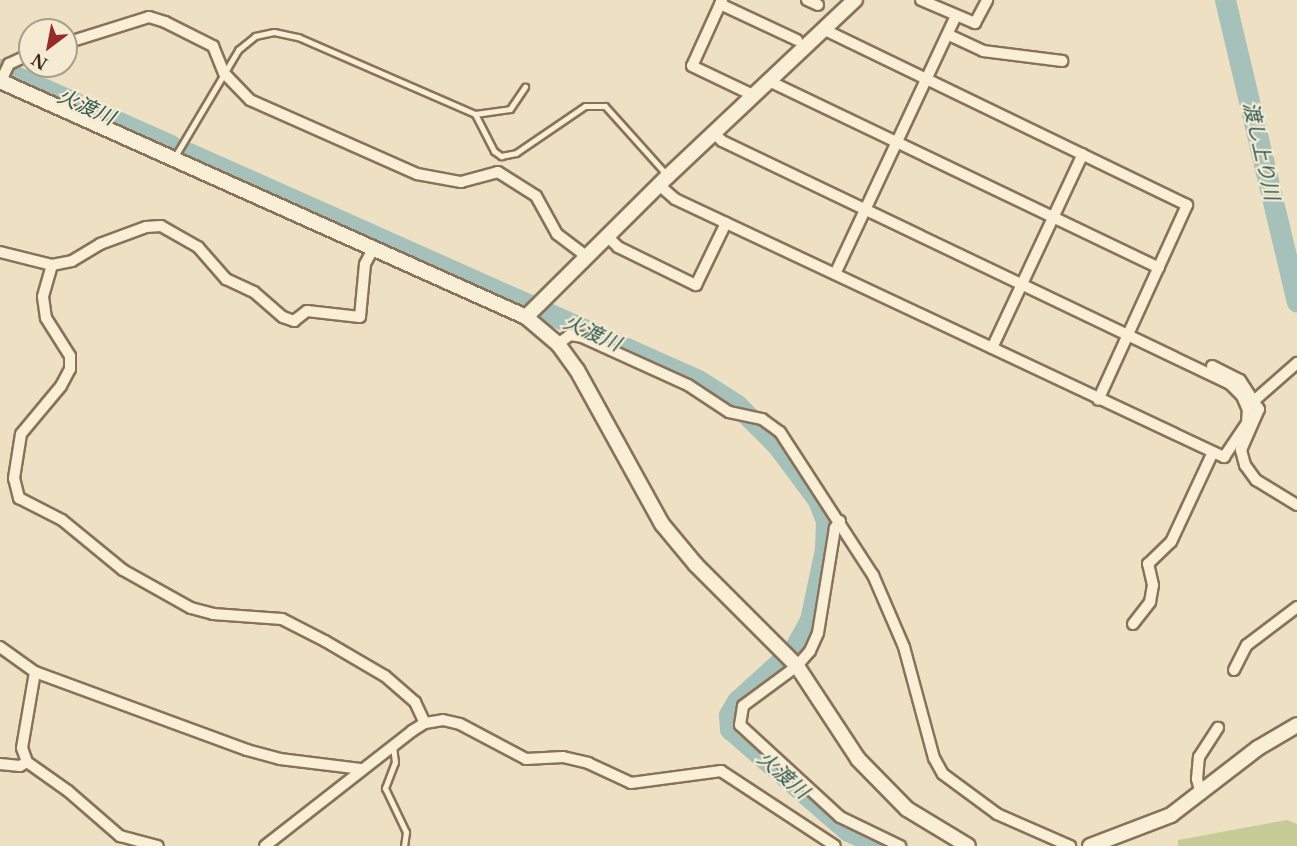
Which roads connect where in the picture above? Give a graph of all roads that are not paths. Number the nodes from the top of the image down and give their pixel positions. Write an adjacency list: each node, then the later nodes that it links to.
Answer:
1 (807, 0): 6 (street)
2 (855, 0): 8 (street)
3 (921, 0): 7 (street)
4 (987, 0): 7 (street)
5 (721, 2): 11 (street); 19 (street)
6 (818, 5)
7 (956, 16): 9 (street)
8 (825, 30): 16 (street); 17 (street)
9 (949, 35): 13 (street); 17 (street)
10 (78, 38): 14 (street)
11 (797, 40)
12 (18, 60): 15 (street)
13 (1062, 61)
14 (224, 73): 20 (lane); 24 (lane); 32 (street)
15 (1, 81): 24 (street)
16 (771, 82): 19 (street); 22 (street)
17 (928, 82): 22 (street); 23 (street)
18 (525, 87): 20 (lane)
19 (755, 96): 21 (street)
20 (475, 114): 25 (lane)
21 (714, 133): 25 (street); 26 (street)
22 (896, 145): 26 (street); 27 (street)
23 (1083, 154): 27 (street); 34 (street)
24 (174, 158): 30 (street)
25 (663, 181): 28 (street); 29 (street)
26 (867, 210): 35 (street); 36 (street)
27 (1052, 219): 34 (street); 36 (street)
28 (726, 223): 29 (street); 35 (street)
29 (607, 236): 32 (street)
30 (374, 247): 33 (street); 37 (street)
31 (0, 252): 33 (street)
32 (586, 256): 37 (street)
33 (52, 265): 54 (street)
34 (1159, 268): 38 (street)
35 (835, 274): 41 (street)
36 (1022, 283): 38 (street); 41 (street)
37 (532, 310): 39 (street)
38 (1129, 332): 40 (street); 44 (street)
39 (558, 344): 47 (street); 51 (street)
40 (1154, 344): 43 (street); 45 (street)
41 (992, 348): 44 (street)
42 (1297, 363): 43 (street)
43 (1256, 399): 46 (street)
44 (1098, 400): 45 (street)
45 (1213, 452): 49 (street)
46 (1297, 505)
47 (840, 521): 51 (street); 68 (street)
48 (1297, 607): 52 (street)
49 (1133, 624)
50 (0, 647): 53 (street)
51 (797, 666): 66 (street); 67 (street)
52 (1234, 670)
53 (35, 672): 58 (street); 60 (street)
54 (425, 723): 57 (street); 65 (street)
55 (1297, 725): 61 (street)
56 (1218, 728): 61 (street)
57 (393, 746): 60 (street); 64 (lane)
58 (27, 762): 59 (street); 62 (street)
59 (0, 764)
60 (362, 770): 63 (street)
61 (1201, 794): 69 (street)
62 (158, 846)
63 (265, 846)
64 (404, 846)
65 (835, 846)
66 (900, 846)
67 (968, 846)
68 (1070, 846)
69 (1090, 846)

